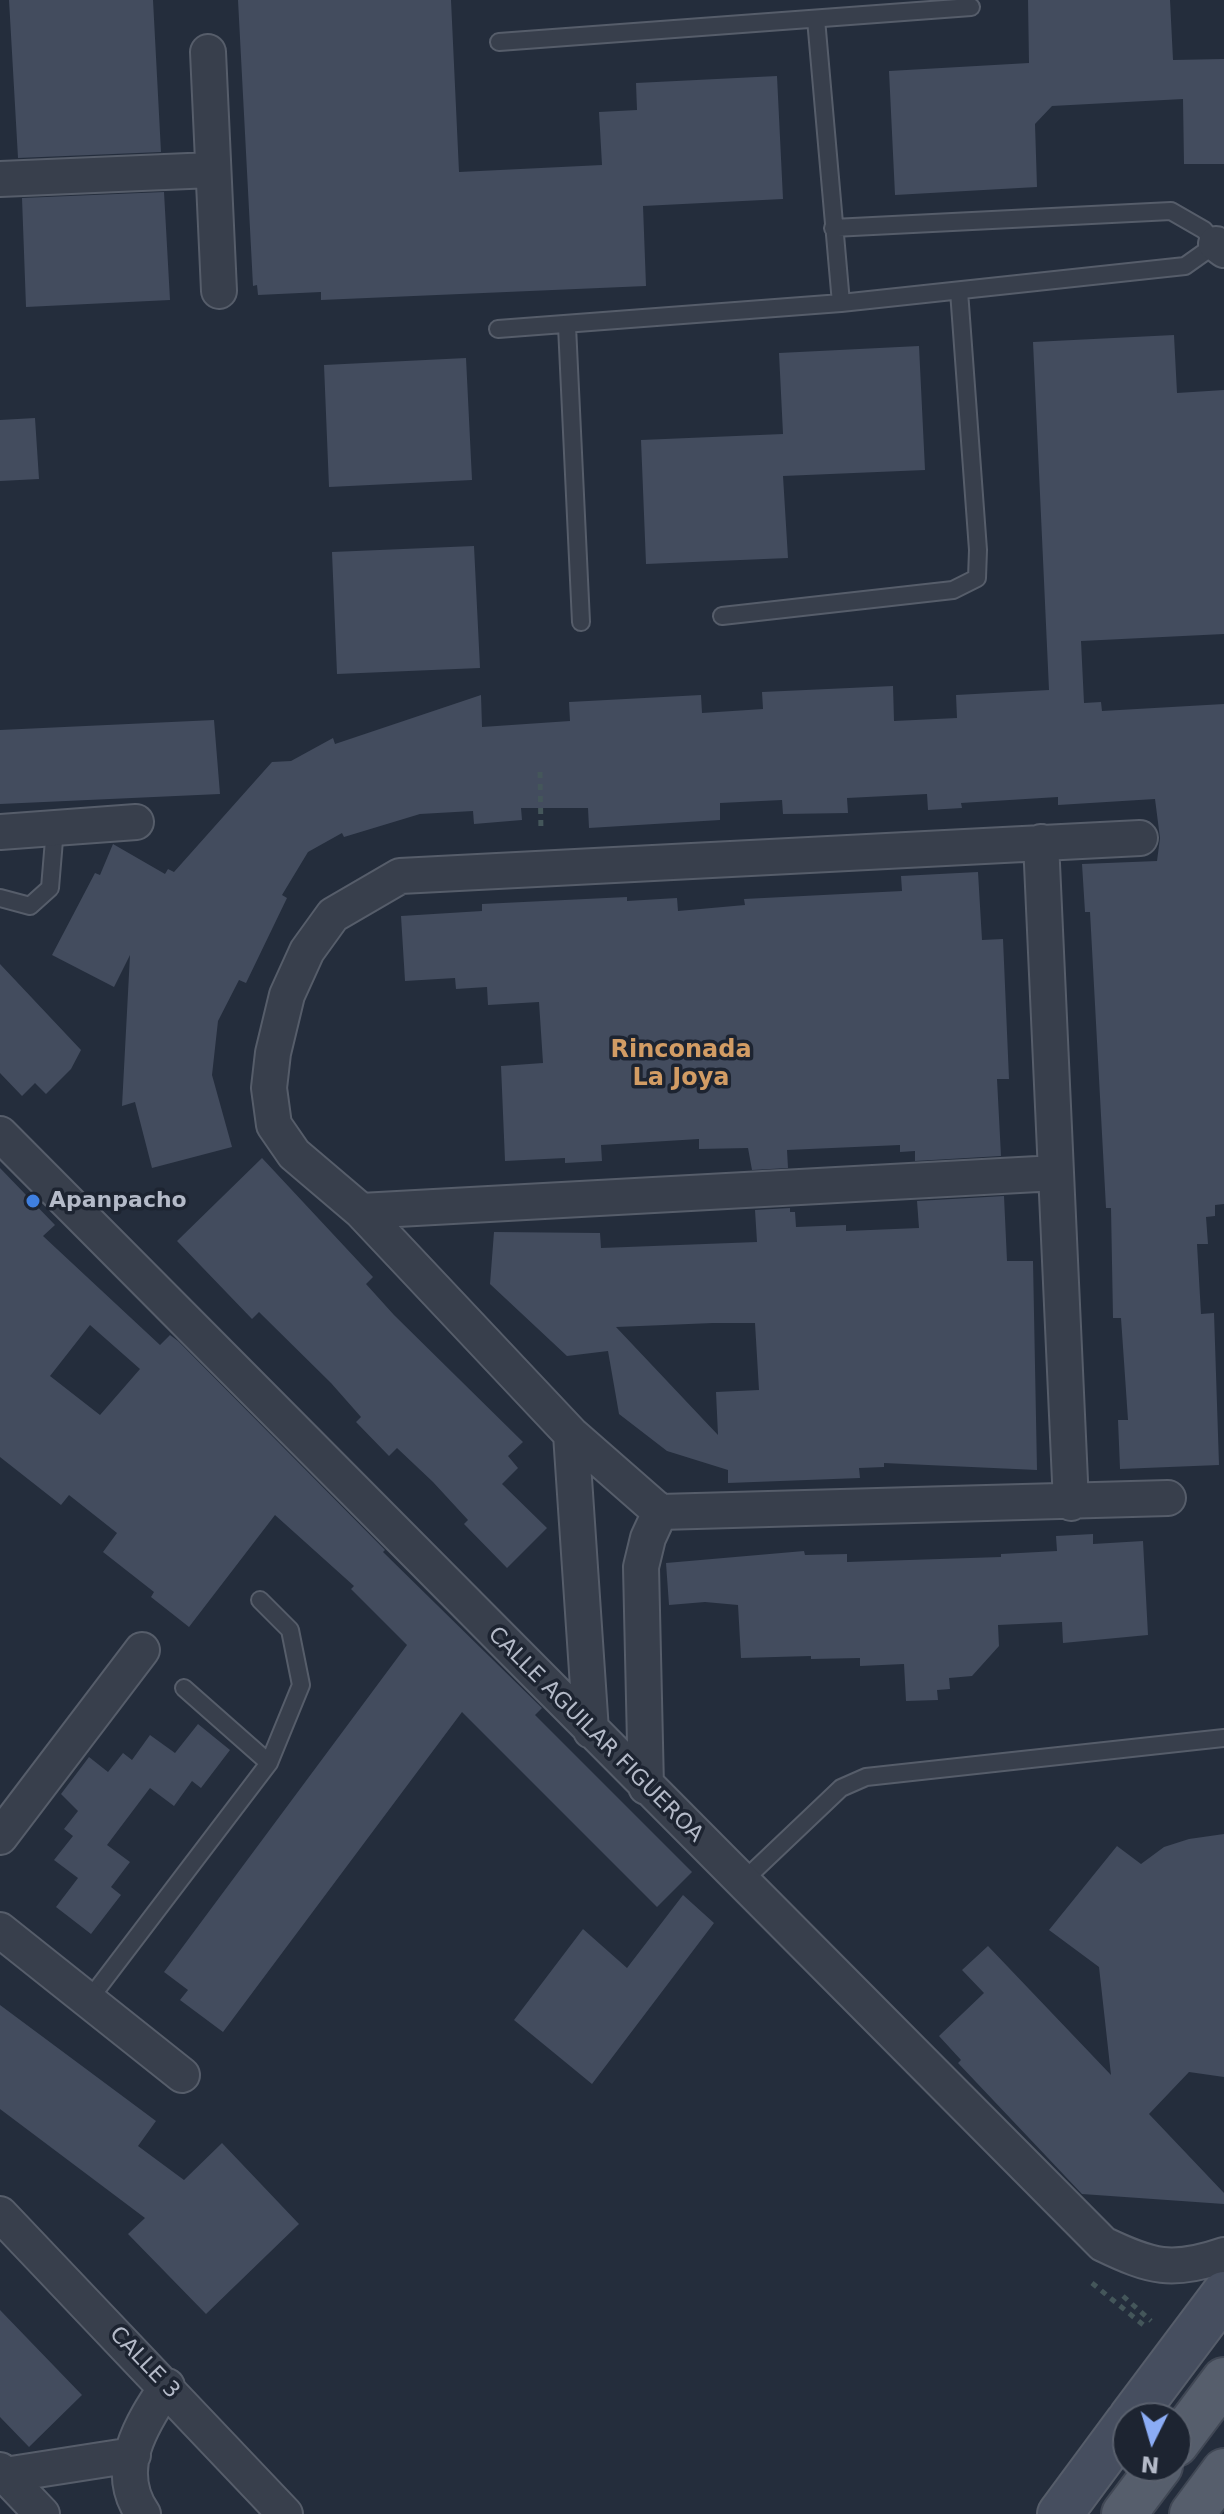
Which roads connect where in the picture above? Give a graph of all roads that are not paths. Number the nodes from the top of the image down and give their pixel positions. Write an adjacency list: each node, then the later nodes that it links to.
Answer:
1 (971, 7): 2 (lane)
2 (816, 19): 3 (lane); 7 (lane)
3 (499, 42)
4 (208, 52): 5 (street)
5 (212, 170): 6 (street); 9 (street)
6 (0, 179)
7 (833, 228): 8 (lane); 11 (lane)
8 (1220, 247): 10 (lane)
9 (219, 291)
10 (959, 291): 11 (lane); 14 (lane)
11 (841, 303): 12 (lane)
12 (567, 326): 13 (lane); 15 (lane)
13 (498, 329)
14 (722, 616)
15 (581, 622)
16 (136, 822): 17 (street)
17 (55, 828): 18 (street); 21 (lane)
18 (0, 832)
19 (1140, 838): 20 (street)
20 (1041, 842): 23 (street); 24 (street)
21 (0, 898)
22 (0, 1134): 32 (street, CALLE AGUILAR FIGUEROA)
23 (1056, 1173): 24 (street); 27 (street)
24 (361, 1211): 25 (street)
25 (571, 1434): 28 (street); 32 (street)
26 (1168, 1498): 27 (street)
27 (1071, 1503): 28 (street)
28 (660, 1512): 35 (street)
29 (260, 1600): 34 (lane)
30 (142, 1650): 36 (street)
31 (184, 1688): 34 (lane)
32 (591, 1731): 35 (street, CALLE AGUILAR FIGUEROA)
33 (1224, 1738): 37 (lane)
34 (269, 1763): 39 (lane)
35 (646, 1787): 37 (street, CALLE AGUILAR FIGUEROA)
36 (0, 1837)
37 (741, 1883): 42 (street, CALLE AGUILAR FIGUEROA)
38 (0, 1930): 39 (street)
39 (88, 2001): 40 (street)
40 (182, 2075)
41 (0, 2214): 45 (street, CALLE 3)
42 (1224, 2255)
43 (1224, 2294): 46 (main road)
44 (1224, 2380): 47 (main road)
45 (167, 2386): 49 (street); 55 (street, CALLE 3)
46 (1138, 2402)
47 (1192, 2423)
48 (1112, 2444): 56 (main road)
49 (133, 2455): 51 (street); 54 (street)
50 (1224, 2471): 58 (main road)
51 (2, 2472): 53 (street)
52 (1148, 2482): 57 (main road)
53 (42, 2514)
54 (143, 2514)
55 (285, 2514)
56 (1060, 2514)
57 (1124, 2514)
58 (1192, 2514)

